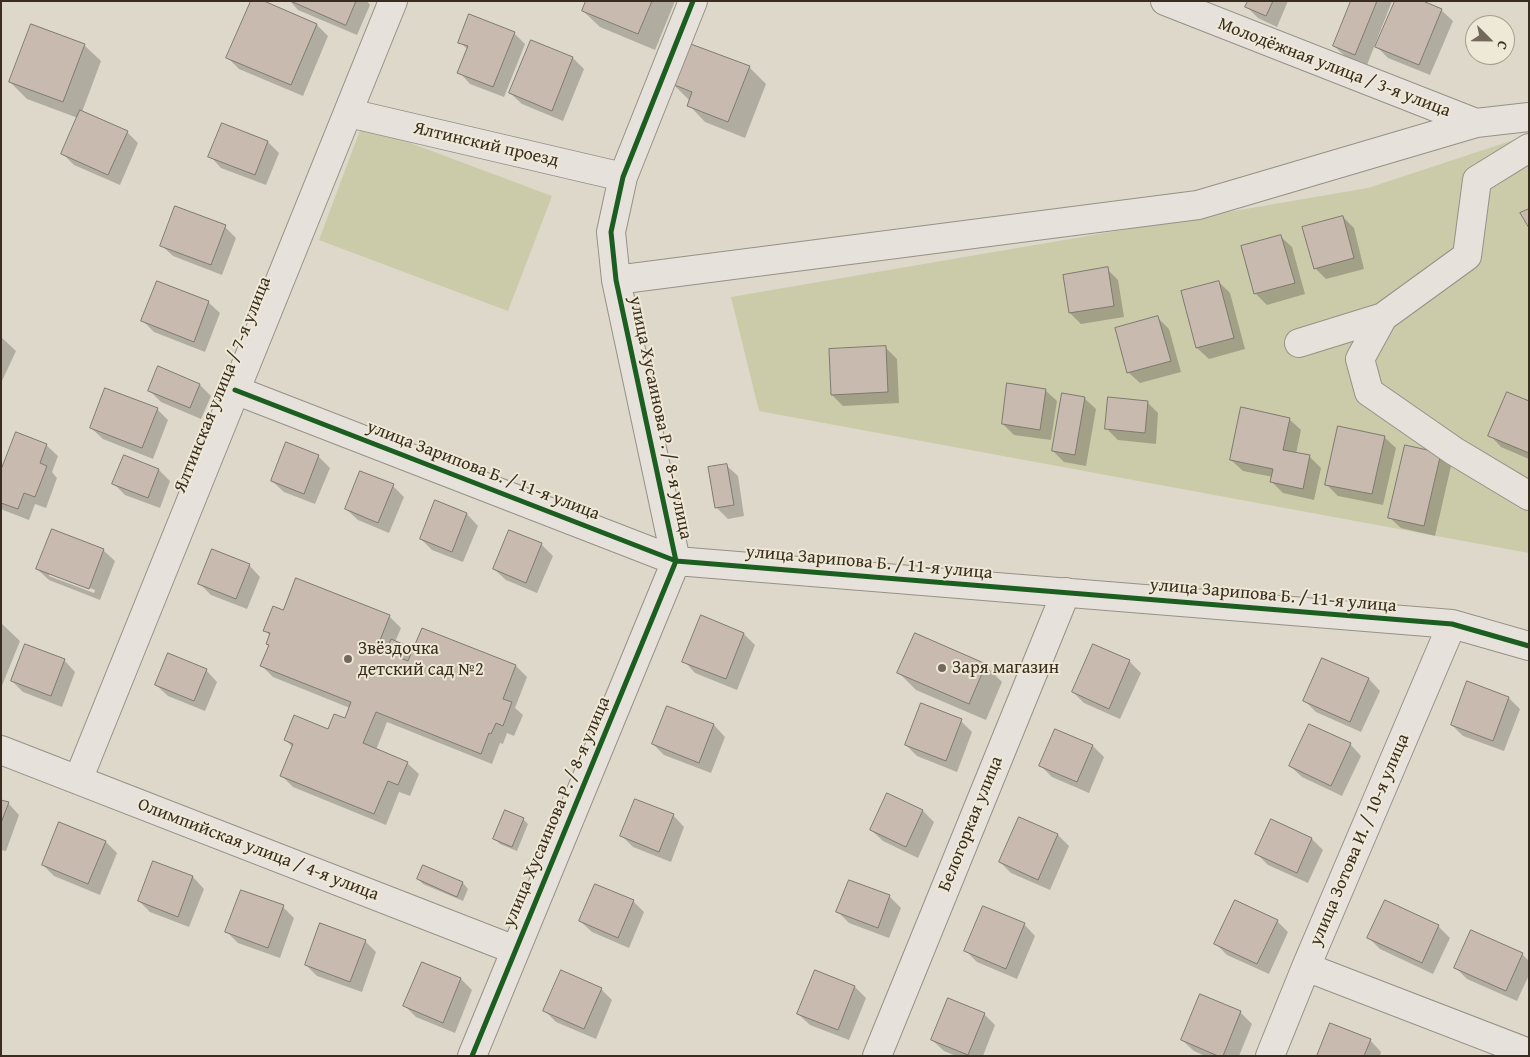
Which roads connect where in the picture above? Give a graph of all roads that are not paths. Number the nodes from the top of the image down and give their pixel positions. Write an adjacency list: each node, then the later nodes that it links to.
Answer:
1 (394, 1): 4 (street, Ялтинская улица / 7-я улица)
2 (693, 1): 8 (street, улица Хусаинова Р. / 8-я улица)
3 (1165, 1): 6 (street, Молодёжная улица / 3-я улица)
4 (348, 113): 8 (street, Ялтинский проезд); 12 (street, Ялтинская улица / 7-я улица)
5 (1529, 117): 6 (street)
6 (1476, 123): 9 (street)
7 (1529, 148): 10 (street)
8 (623, 176): 9 (street, улица Хусаинова Р. / 8-я улица)
9 (616, 280): 14 (street, улица Хусаинова Р. / 8-я улица)
10 (1383, 318): 11 (street); 13 (street)
11 (1299, 343)
12 (235, 390): 14 (street, улица Зарипова Б. / 11-я улица); 19 (street, Ялтинская улица / 7-я улица)
13 (1529, 496)
14 (676, 561): 15 (street, улица Зарипова Б. / 11-я улица); 20 (street, улица Хусаинова Р. / 8-я улица)
15 (1066, 592): 16 (street, улица Зарипова Б. / 11-я улица); 24 (street, Белогоркая улица)
16 (1452, 624): 17 (street, улица Зарипова Б. / 11-я улица); 21 (street, улица Зотова И. / 10-я улица)
17 (1529, 646)
18 (1, 750): 19 (street, Олимпийская улица / 4-я улица)
19 (78, 780): 20 (street, Олимпийская улица / 4-я улица)
20 (515, 950): 23 (street, улица Хусаинова Р. / 8-я улица)
21 (1306, 967): 22 (street); 25 (street, улица Зотова И. / 10-я улица)
22 (1529, 1053)
23 (472, 1056)
24 (877, 1056)
25 (1270, 1056)

